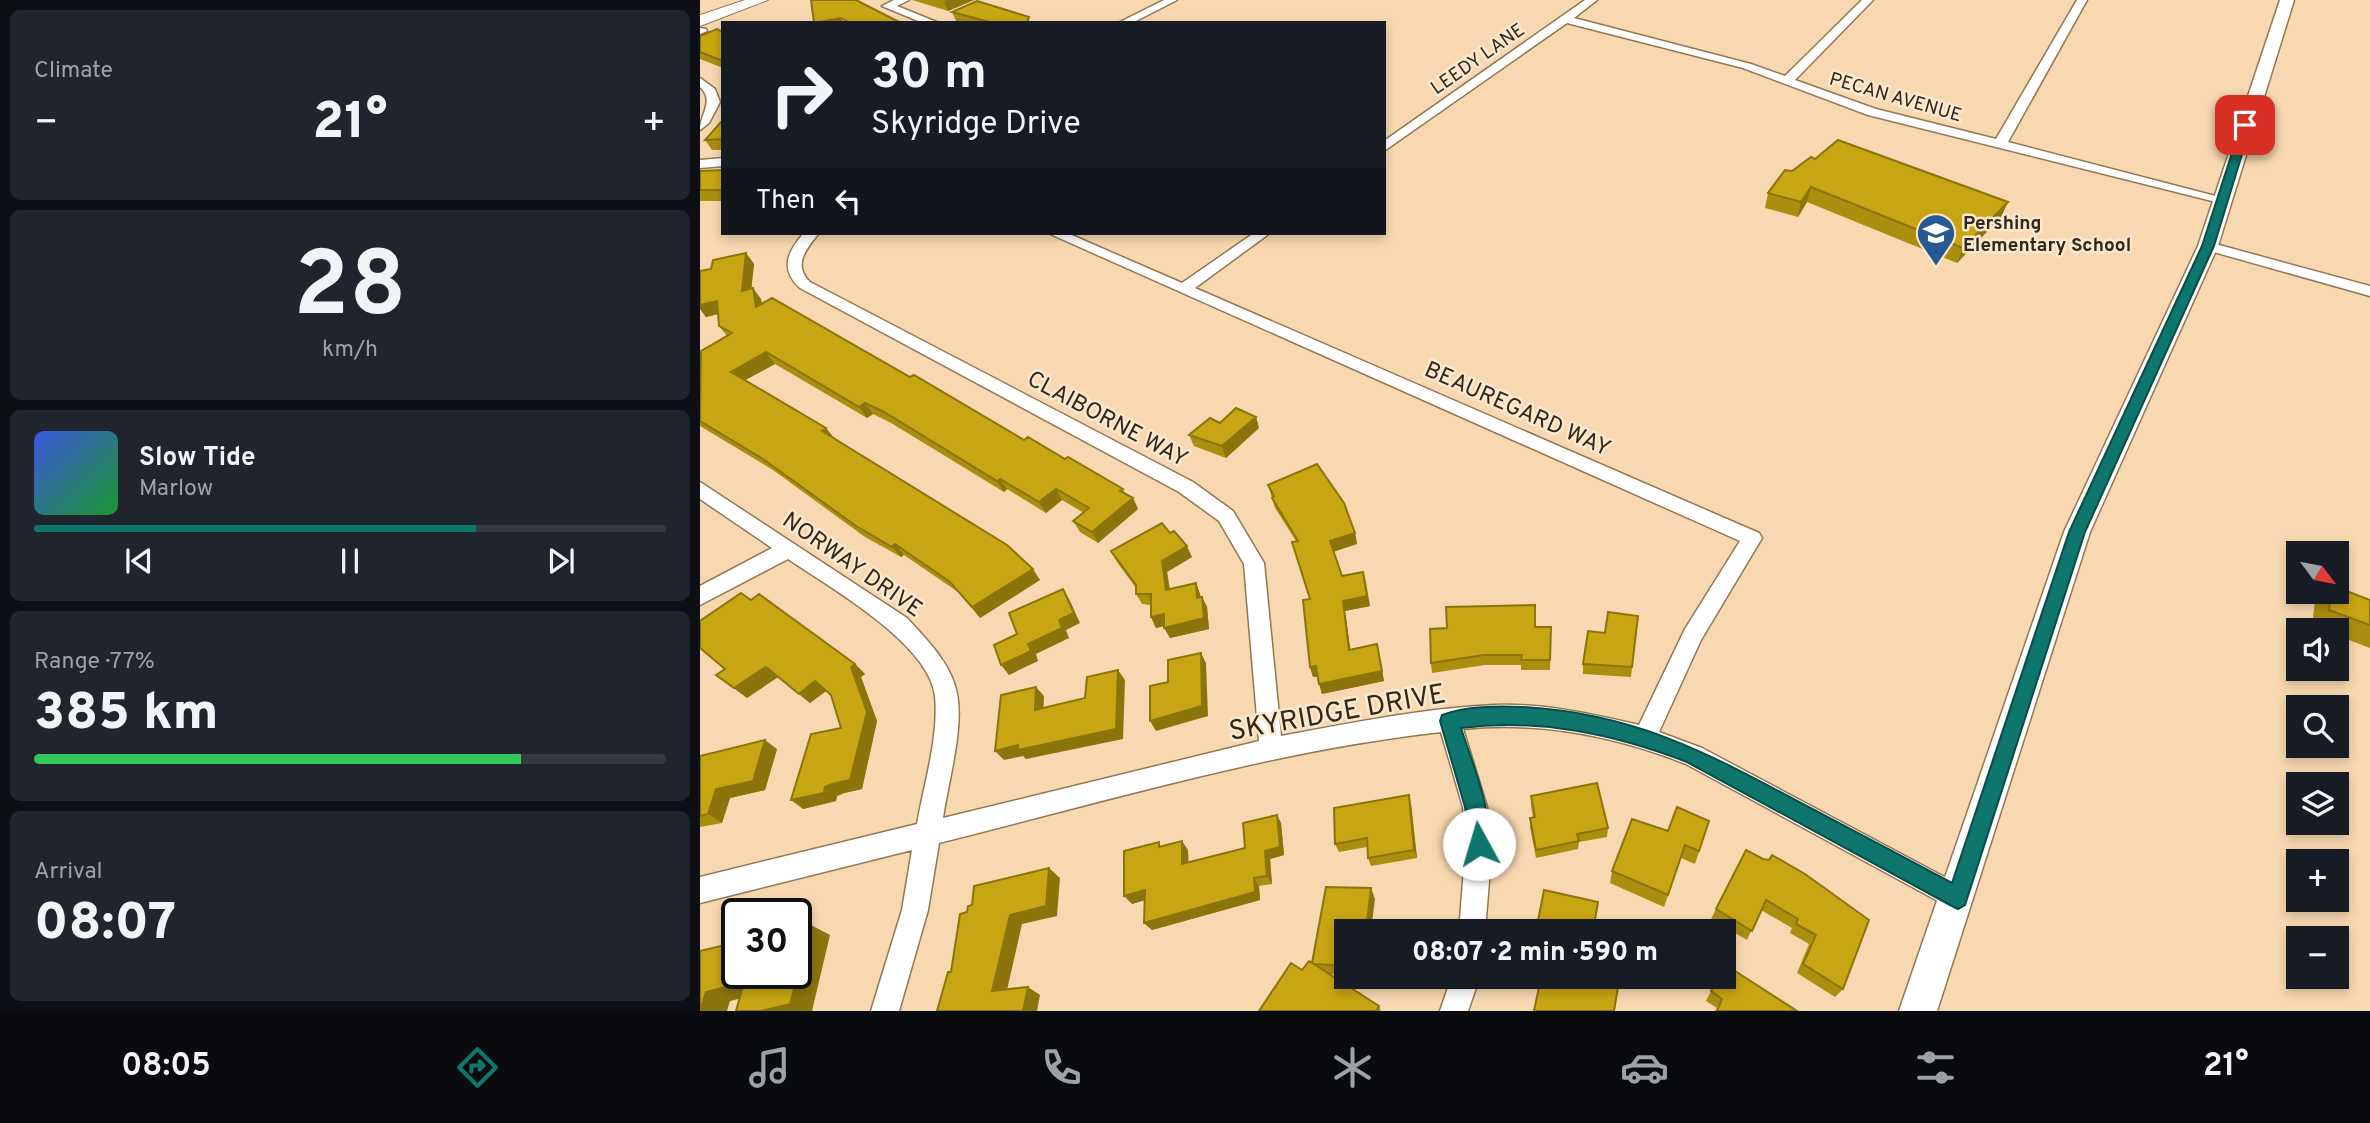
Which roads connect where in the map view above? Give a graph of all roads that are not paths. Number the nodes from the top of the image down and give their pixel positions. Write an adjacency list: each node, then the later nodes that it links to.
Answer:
1 (727, 0): 9 (main road)
2 (760, 0): 13 (main road)
3 (904, 0): 11 (street)
4 (1172, 0): 12 (street)
5 (1592, 0): 10 (street, LEEDY LANE)
6 (1868, 0): 15 (street)
7 (2082, 0): 17 (street)
8 (2287, 0): 21 (street)
9 (700, 9)
10 (1565, 19): 15 (street, PECAN AVENUE); 18 (street, LEEDY LANE)
11 (928, 21)
12 (1128, 21)
13 (701, 28)
14 (700, 82): 16 (street)
15 (1787, 82): 17 (street, PECAN AVENUE)
16 (700, 126)
17 (2000, 144): 21 (street, PECAN AVENUE)
18 (1386, 146)
19 (721, 162): 20 (street)
20 (700, 164)
21 (2220, 200): 25 (street)
22 (810, 235): 33 (street, CLAIBORNE WAY)
23 (1060, 235): 26 (street, BEAUREGARD WAY)
24 (1260, 235): 26 (street)
25 (2208, 246): 27 (street); 36 (street)
26 (1185, 288): 32 (street, BEAUREGARD WAY)
27 (2370, 290)
28 (700, 489): 29 (street, NORWAY DRIVE)
29 (787, 550): 30 (street); 34 (street, NORWAY DRIVE)
30 (700, 596)
31 (1449, 721): 32 (street, SKYRIDGE DRIVE); 33 (street, SKYRIDGE DRIVE); 37 (street)
32 (1645, 737): 36 (street, SKYRIDGE DRIVE)
33 (1271, 749): 34 (street, SKYRIDGE DRIVE)
34 (930, 831): 35 (street, SKYRIDGE DRIVE); 39 (street, NORWAY DRIVE)
35 (700, 890)
36 (1958, 898): 41 (street)
37 (1473, 919)
38 (1461, 989): 40 (street)
39 (885, 1011)
40 (1454, 1011)
41 (1918, 1011)

